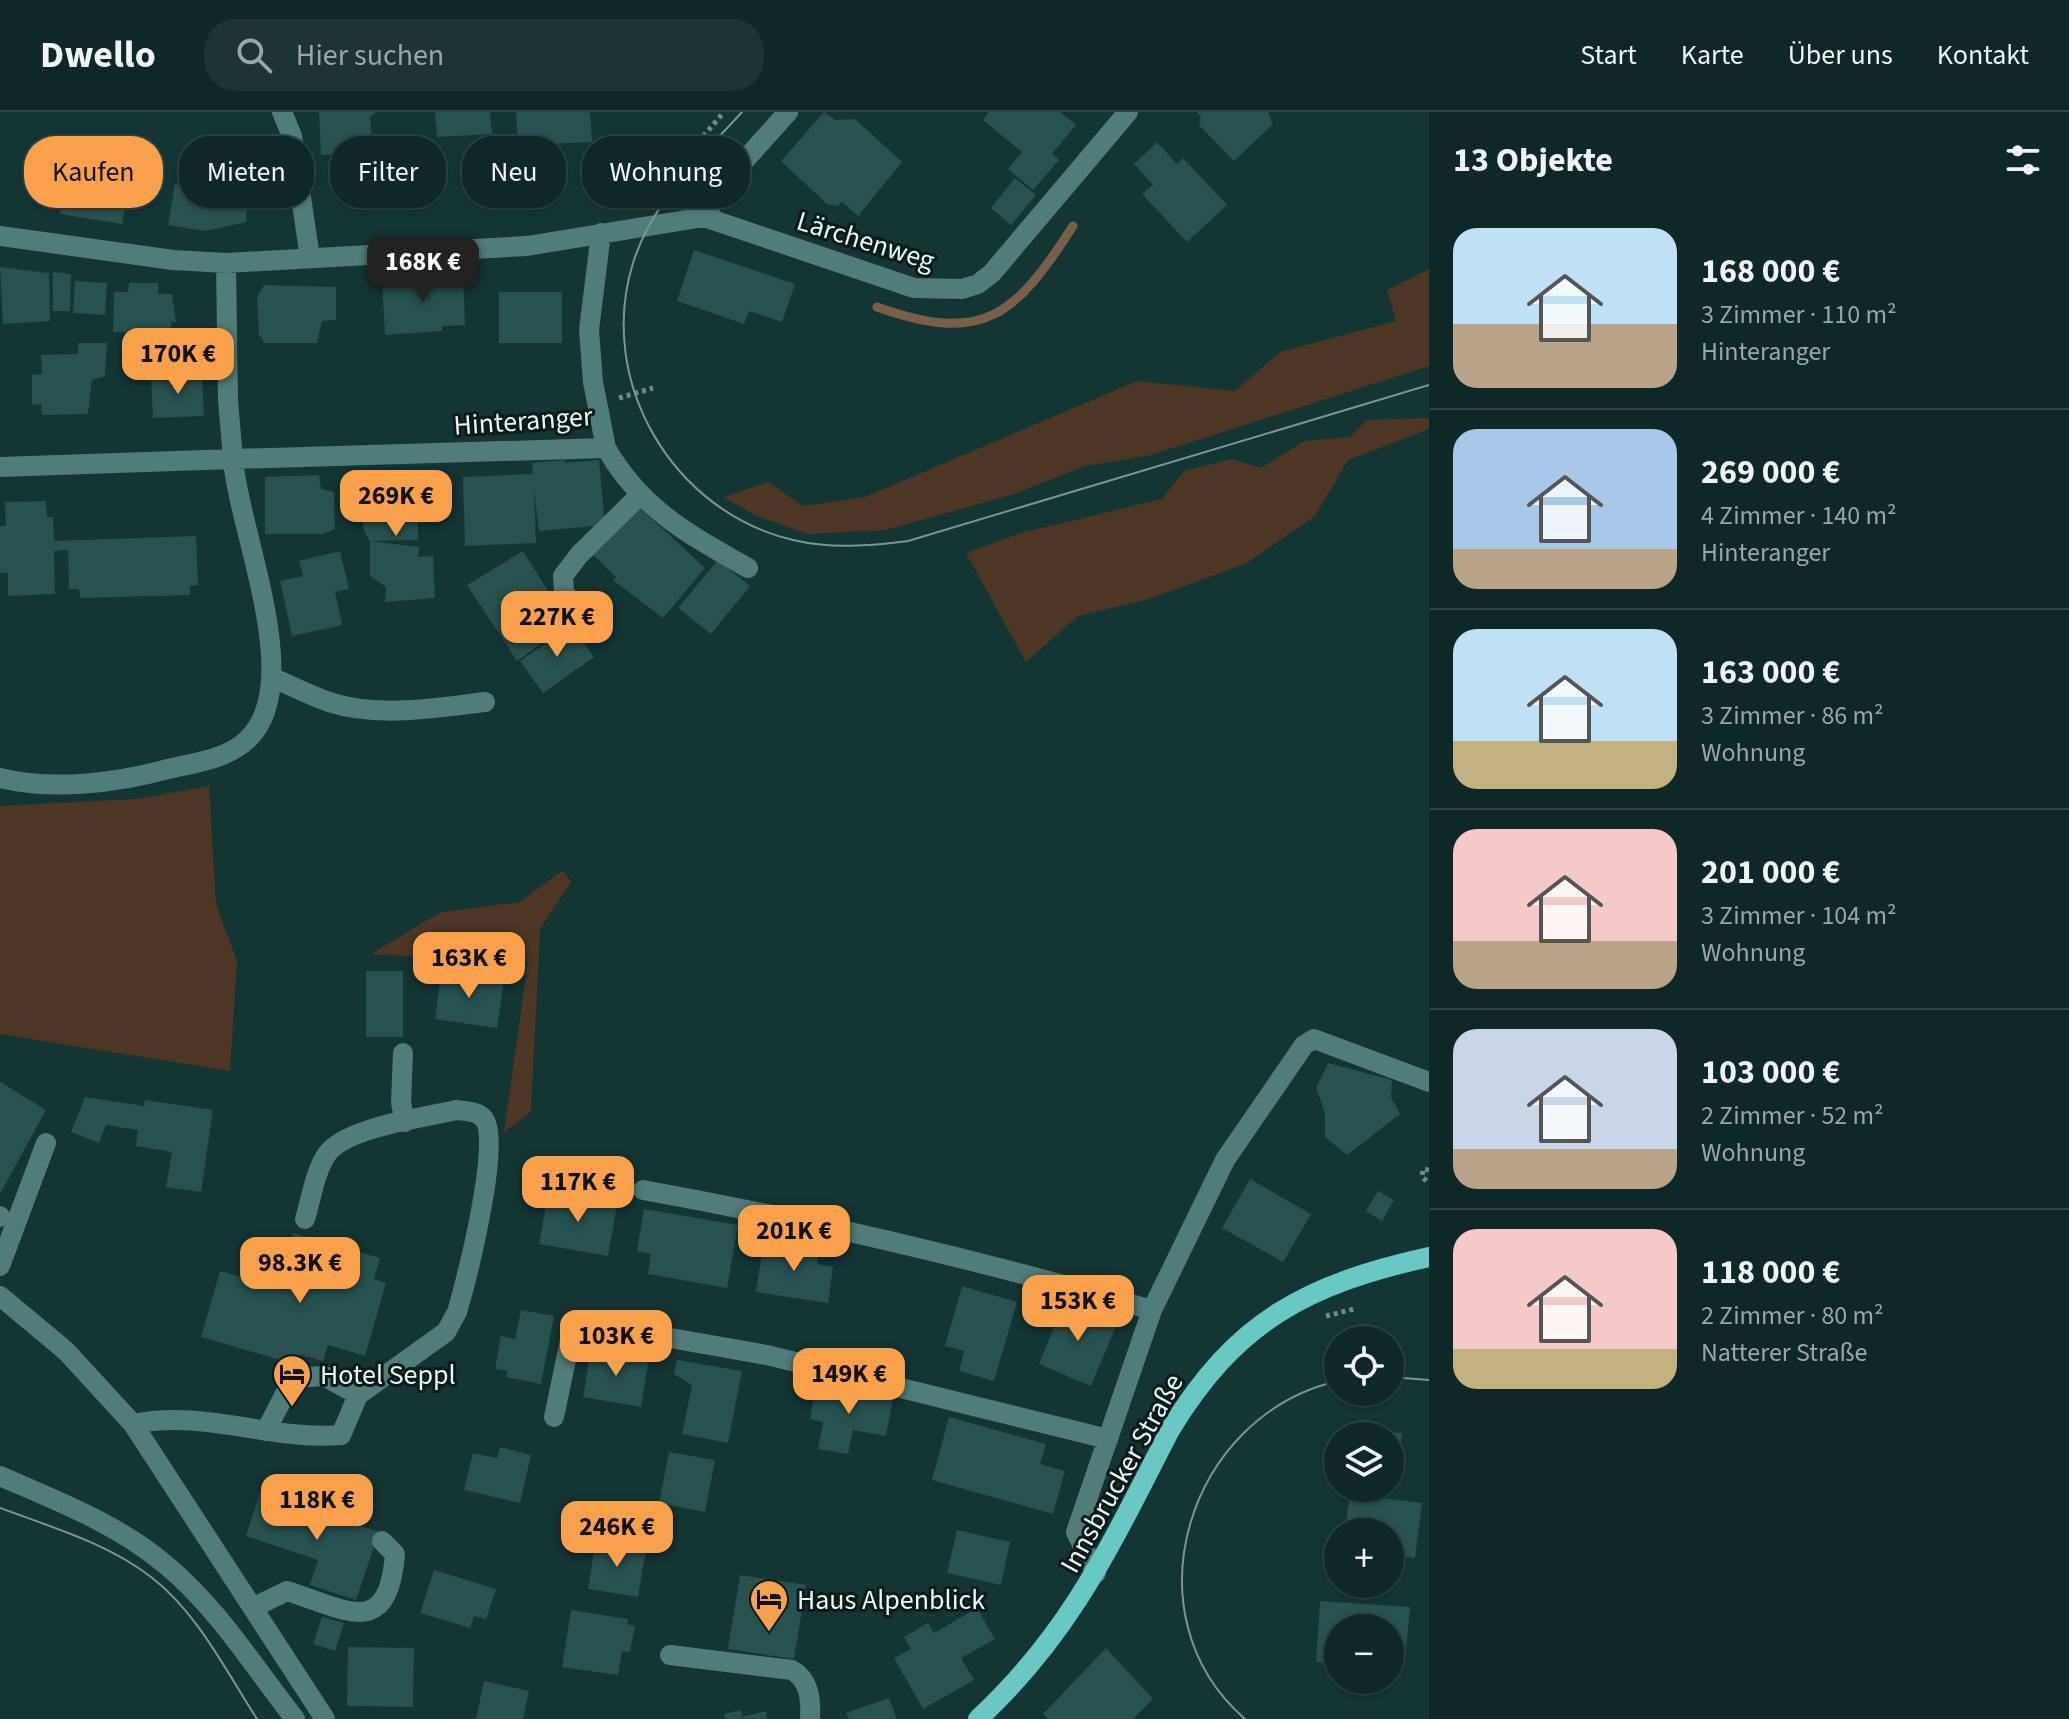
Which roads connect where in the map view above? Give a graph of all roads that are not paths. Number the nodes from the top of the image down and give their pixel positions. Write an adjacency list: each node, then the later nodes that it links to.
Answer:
1 (282, 112): 7 (street)
2 (788, 112): 4 (street)
3 (1128, 112): 4 (street, Lärchenweg)
4 (704, 217): 5 (street)
5 (601, 233): 7 (street); 9 (street, Hinteranger)
6 (0, 236): 8 (street)
7 (310, 258): 8 (street)
8 (226, 263): 10 (street)
9 (606, 448): 10 (street, Hinteranger); 12 (street)
10 (233, 459): 11 (street, Hinteranger); 15 (street)
11 (0, 467)
12 (640, 495): 13 (street); 14 (street)
13 (748, 568)
14 (587, 630)
15 (271, 677): 16 (street); 17 (street)
16 (485, 702)
17 (0, 778)
18 (403, 1053): 20 (street)
19 (1429, 1082): 27 (street)
20 (405, 1122): 23 (street); 28 (street)
21 (46, 1143): 25 (street)
22 (643, 1190): 27 (street)
23 (305, 1219)
24 (1429, 1257): 35 (main road, Innsbrucker Straße)
25 (0, 1266)
26 (0, 1296): 30 (street)
27 (1152, 1310): 32 (street)
28 (358, 1395): 31 (street); 31 (street)
29 (554, 1417): 32 (street)
30 (133, 1424): 31 (street); 36 (street)
31 (266, 1431)
32 (1108, 1439): 35 (street)
33 (0, 1476): 38 (street)
34 (382, 1541): 36 (street)
35 (1096, 1573): 41 (main road, Innsbrucker Straße)
36 (254, 1607): 39 (street)
37 (670, 1655): 40 (street)
38 (295, 1719)
39 (325, 1719)
40 (810, 1719)
41 (978, 1719)

